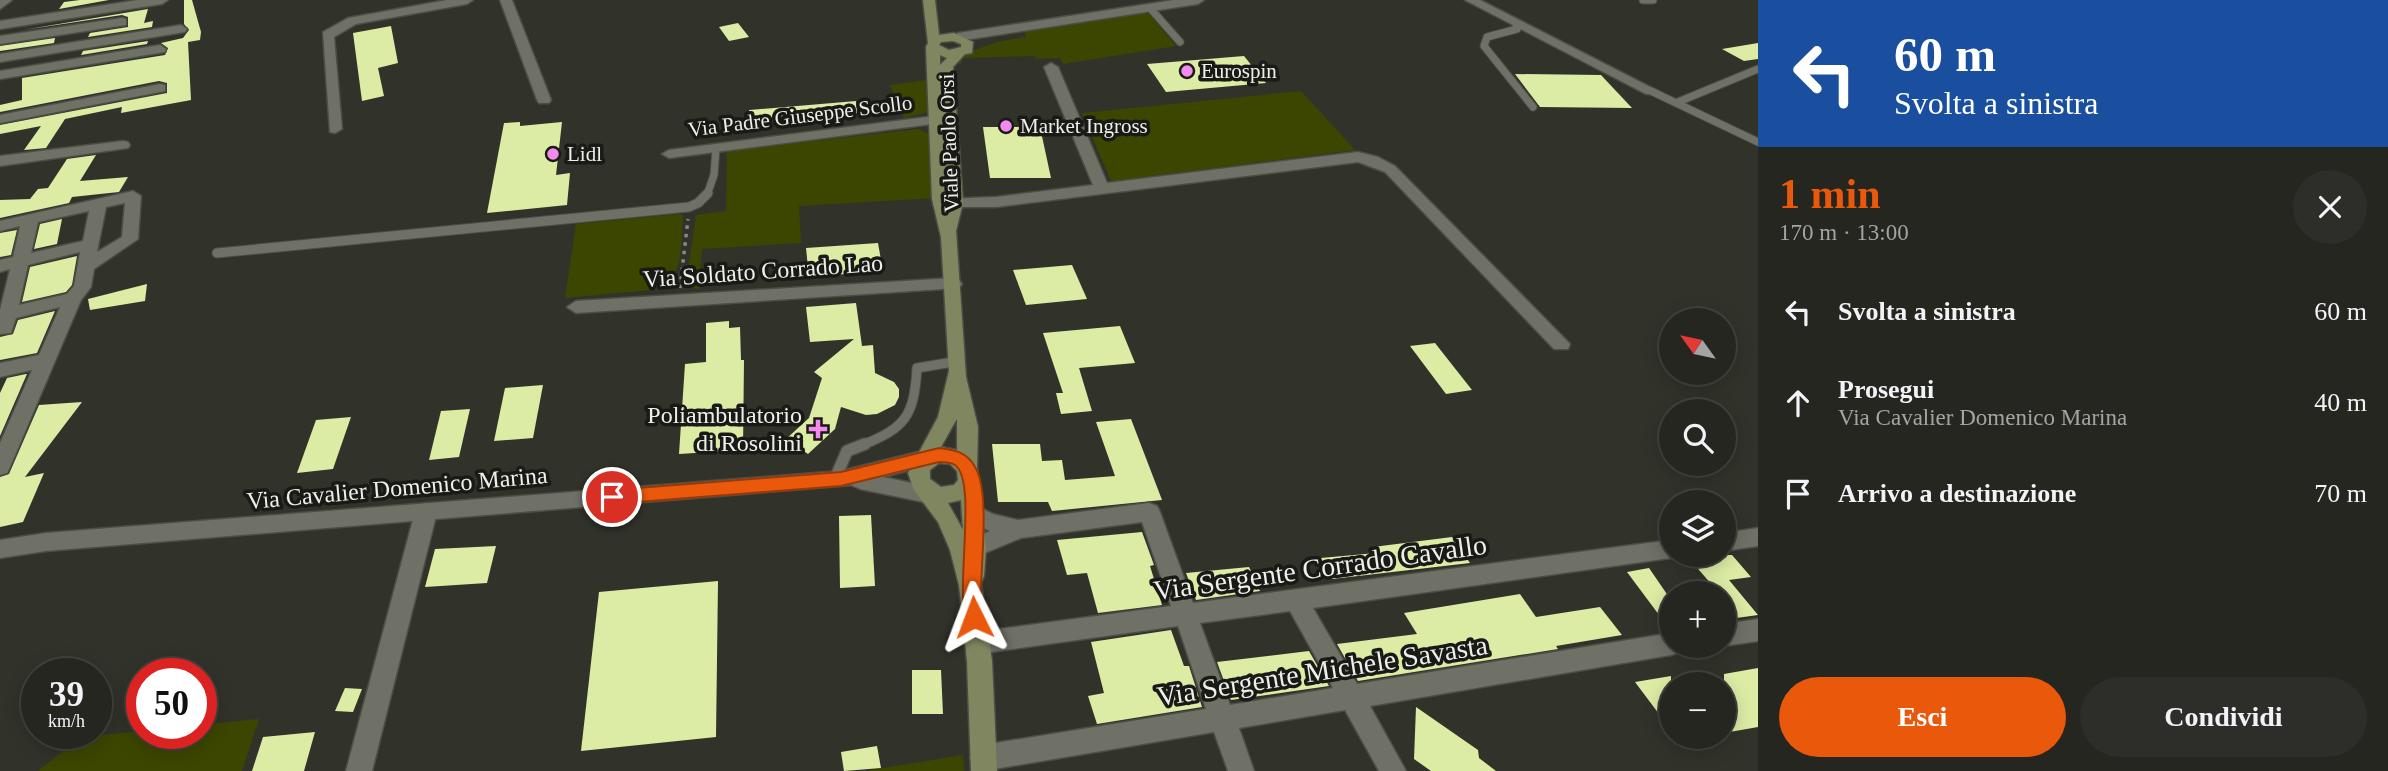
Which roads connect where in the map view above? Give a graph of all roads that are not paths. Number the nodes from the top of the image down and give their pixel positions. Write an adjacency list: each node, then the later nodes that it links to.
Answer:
1 (6, 0): 10 (street)
2 (163, 0): 15 (street)
3 (467, 0): 9 (street)
4 (506, 0): 31 (street)
5 (1198, 0): 12 (street)
6 (1471, 0): 14 (street)
7 (1643, 0): 8 (lane)
8 (1653, 0)
9 (420, 4): 36 (street)
10 (0, 5)
11 (930, 6): 18 (main road); 21 (main road, Viale Paolo Orsi)
12 (1150, 8): 16 (street); 20 (lane)
13 (122, 22): 19 (street)
14 (1516, 24): 30 (street); 33 (lane)
15 (0, 25)
16 (1022, 28): 18 (street); 23 (street)
17 (181, 29): 24 (street)
18 (956, 37): 21 (main road); 23 (main road)
19 (0, 40)
20 (1180, 42)
21 (933, 45): 23 (main road); 35 (main road, Viale Paolo Orsi)
22 (160, 49): 27 (street)
23 (963, 51): 28 (main road, Viale Paolo Orsi)
24 (0, 58)
25 (1051, 67): 43 (street)
26 (1758, 69): 32 (lane)
27 (0, 75)
28 (947, 75): 35 (street); 42 (main road, Viale Paolo Orsi)
29 (160, 88): 34 (street)
30 (1651, 91): 32 (lane)
31 (544, 100)
32 (1678, 102): 37 (lane)
33 (1533, 107)
34 (0, 119)
35 (935, 120): 39 (street, Via Padre Giuseppe Scollo); 42 (street); 44 (main road, Viale Paolo Orsi)
36 (335, 129)
37 (1758, 142)
38 (123, 145): 41 (street)
39 (716, 148): 40 (street, Via Padre Giuseppe Scollo); 49 (lane)
40 (669, 153)
41 (0, 161)
42 (953, 163): 44 (main road, Viale Paolo Orsi)
43 (1102, 188): 44 (street); 57 (street)
44 (948, 204): 53 (main road, Viale Paolo Orsi)
45 (98, 205): 46 (street); 48 (street); 52 (street)
46 (30, 220): 47 (street); 50 (street)
47 (0, 226)
48 (92, 244): 50 (street); 52 (street)
49 (218, 253)
50 (20, 262): 51 (street); 56 (street)
51 (0, 266)
52 (87, 266): 54 (street)
53 (953, 284): 55 (street, Via Soldato Corrado Lao); 59 (main road, Viale Paolo Orsi)
54 (73, 298): 56 (street); 58 (street)
55 (576, 307)
56 (5, 320)
57 (1561, 344)
58 (47, 360): 60 (street); 62 (street)
59 (958, 366): 61 (main road); 63 (main road); 64 (lane)
60 (0, 370)
61 (922, 460): 63 (main road); 64 (street); 65 (main road)
62 (0, 467)
63 (969, 471): 65 (main road); 67 (main road)
64 (838, 479): 65 (street); 66 (street, Via Cavalier Domenico Marina)
65 (931, 493): 74 (main road)
66 (426, 512): 72 (street, Via Cavalier Domenico Marina); 84 (street)
67 (973, 513): 68 (street); 71 (main road)
68 (1018, 529): 71 (street); 76 (street)
69 (1758, 537): 70 (street)
70 (1736, 540)
71 (975, 548): 74 (main road)
72 (0, 549)
73 (1659, 551): 75 (street, Via Sergente Corrado Cavallo)
74 (972, 591): 79 (main road)
75 (1297, 601): 76 (street, Via Sergente Corrado Cavallo); 81 (street)
76 (1186, 614): 79 (street, Via Sergente Corrado Cavallo); 82 (street)
77 (1758, 630): 78 (street)
78 (1736, 633)
79 (977, 643): 83 (main road)
80 (1659, 646): 81 (street, Via Sergente Michele Savasta)
81 (1350, 698): 82 (street, Via Sergente Michele Savasta); 86 (street)
82 (1221, 718): 83 (street, Via Sergente Michele Savasta); 85 (street)
83 (984, 764)
84 (359, 771)
85 (1241, 771)
86 (1393, 771)

